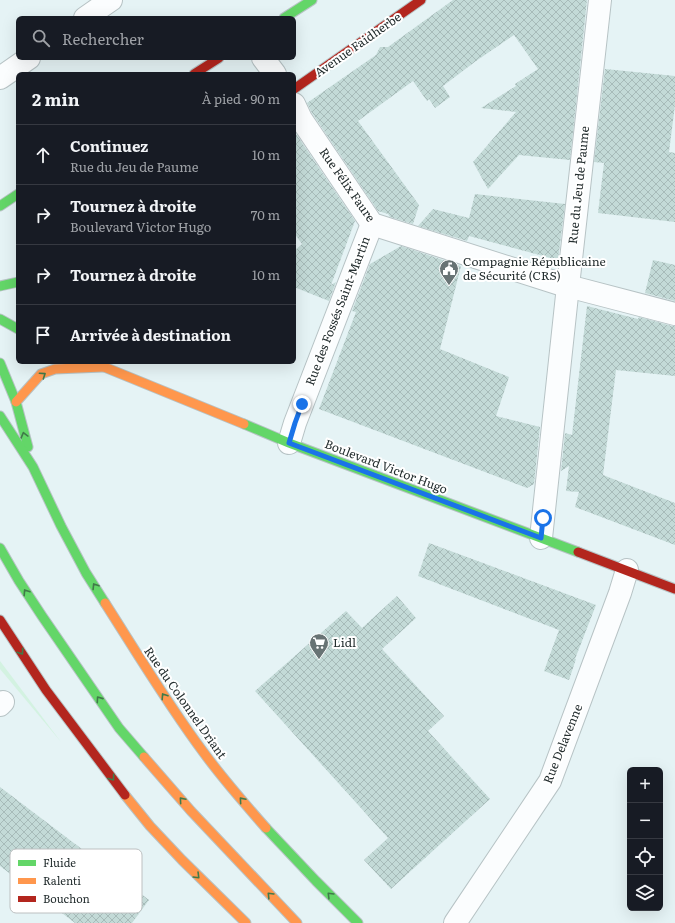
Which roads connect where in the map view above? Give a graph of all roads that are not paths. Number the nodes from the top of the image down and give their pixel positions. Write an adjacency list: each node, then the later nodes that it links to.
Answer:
1 (111, 0): 5 (street)
2 (312, 0): 6 (main road)
3 (421, 0): 13 (main road, Avenue Faidherbe)
4 (600, 0): 20 (street, Rue du Jeu de Paume)
5 (88, 16)
6 (287, 16)
7 (26, 60): 12 (street)
8 (216, 60): 10 (main road)
9 (264, 60): 11 (street)
10 (197, 72)
11 (274, 72)
12 (0, 78)
13 (296, 88)
14 (296, 108): 17 (street, Rue Félix Faure)
15 (16, 195): 16 (main road)
16 (0, 206)
17 (372, 224): 20 (street, Rue Félix Faure); 29 (street, Rue des Fossés Saint-Martin)
18 (16, 282): 19 (main road)
19 (0, 286)
20 (568, 286): 21 (street, Rue Félix Faure); 31 (street, Rue du Jeu de Paume)
21 (675, 314)
22 (0, 319): 23 (main road)
23 (16, 328)
24 (0, 363): 27 (main road)
25 (96, 364): 26 (main road, Boulevard Victor Hugo)
26 (103, 367): 27 (main road, one-way to 26); 29 (main road, Boulevard Victor Hugo)
27 (16, 402): 30 (main road, one-way to 27)
28 (0, 416): 30 (main road)
29 (289, 443): 31 (main road, Boulevard Victor Hugo)
30 (33, 467): 38 (main road, Rue du Colonnel Driant, one-way to 30)
31 (541, 538): 33 (main road, Boulevard Victor Hugo)
32 (0, 548): 37 (main road, one-way to 32)
33 (627, 570): 34 (main road, Boulevard Victor Hugo); 39 (street, Rue Delavenne)
34 (675, 588)
35 (0, 620): 36 (main road, one-way to 36)
36 (246, 923)
37 (297, 923)
38 (358, 923)
39 (455, 923)

